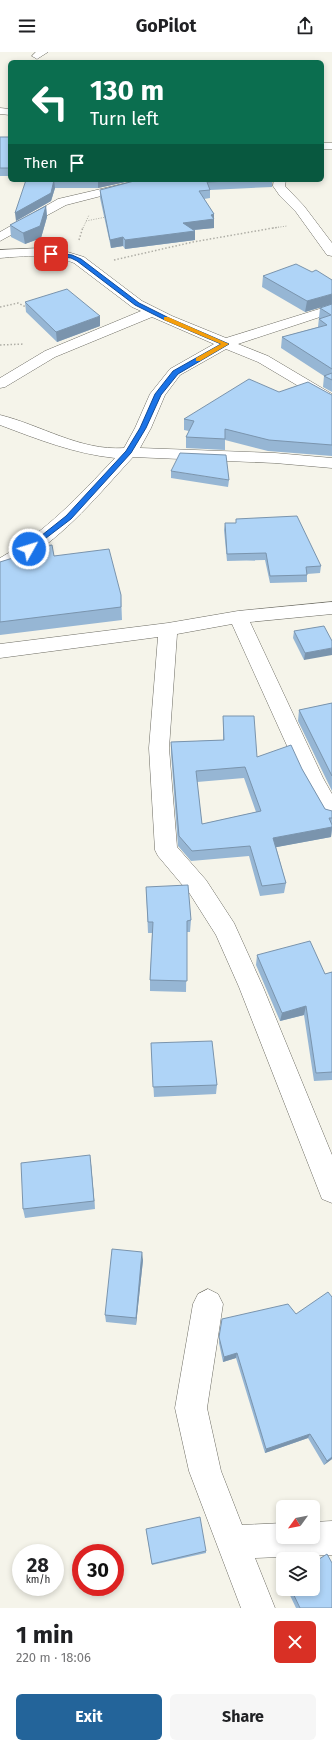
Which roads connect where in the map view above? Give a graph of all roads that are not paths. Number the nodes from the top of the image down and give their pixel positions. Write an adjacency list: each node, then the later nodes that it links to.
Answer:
1 (136, 182): 3 (street)
2 (280, 182): 4 (street)
3 (0, 237)
4 (332, 252)
5 (0, 254): 7 (street)
6 (332, 309): 8 (street)
7 (152, 312): 8 (street); 9 (street)
8 (226, 344): 10 (street); 12 (street)
9 (0, 384)
10 (332, 400)
11 (0, 420): 12 (street)
12 (129, 452): 13 (street); 14 (street)
13 (332, 463)
14 (0, 566)
15 (332, 608): 16 (street)
16 (238, 617): 17 (street); 19 (street)
17 (168, 629): 18 (street); 20 (street)
18 (0, 651)
19 (332, 813)
20 (332, 1190)
21 (208, 1304): 23 (street)
22 (332, 1538): 23 (street)
23 (233, 1542): 24 (street)
24 (258, 1608)

